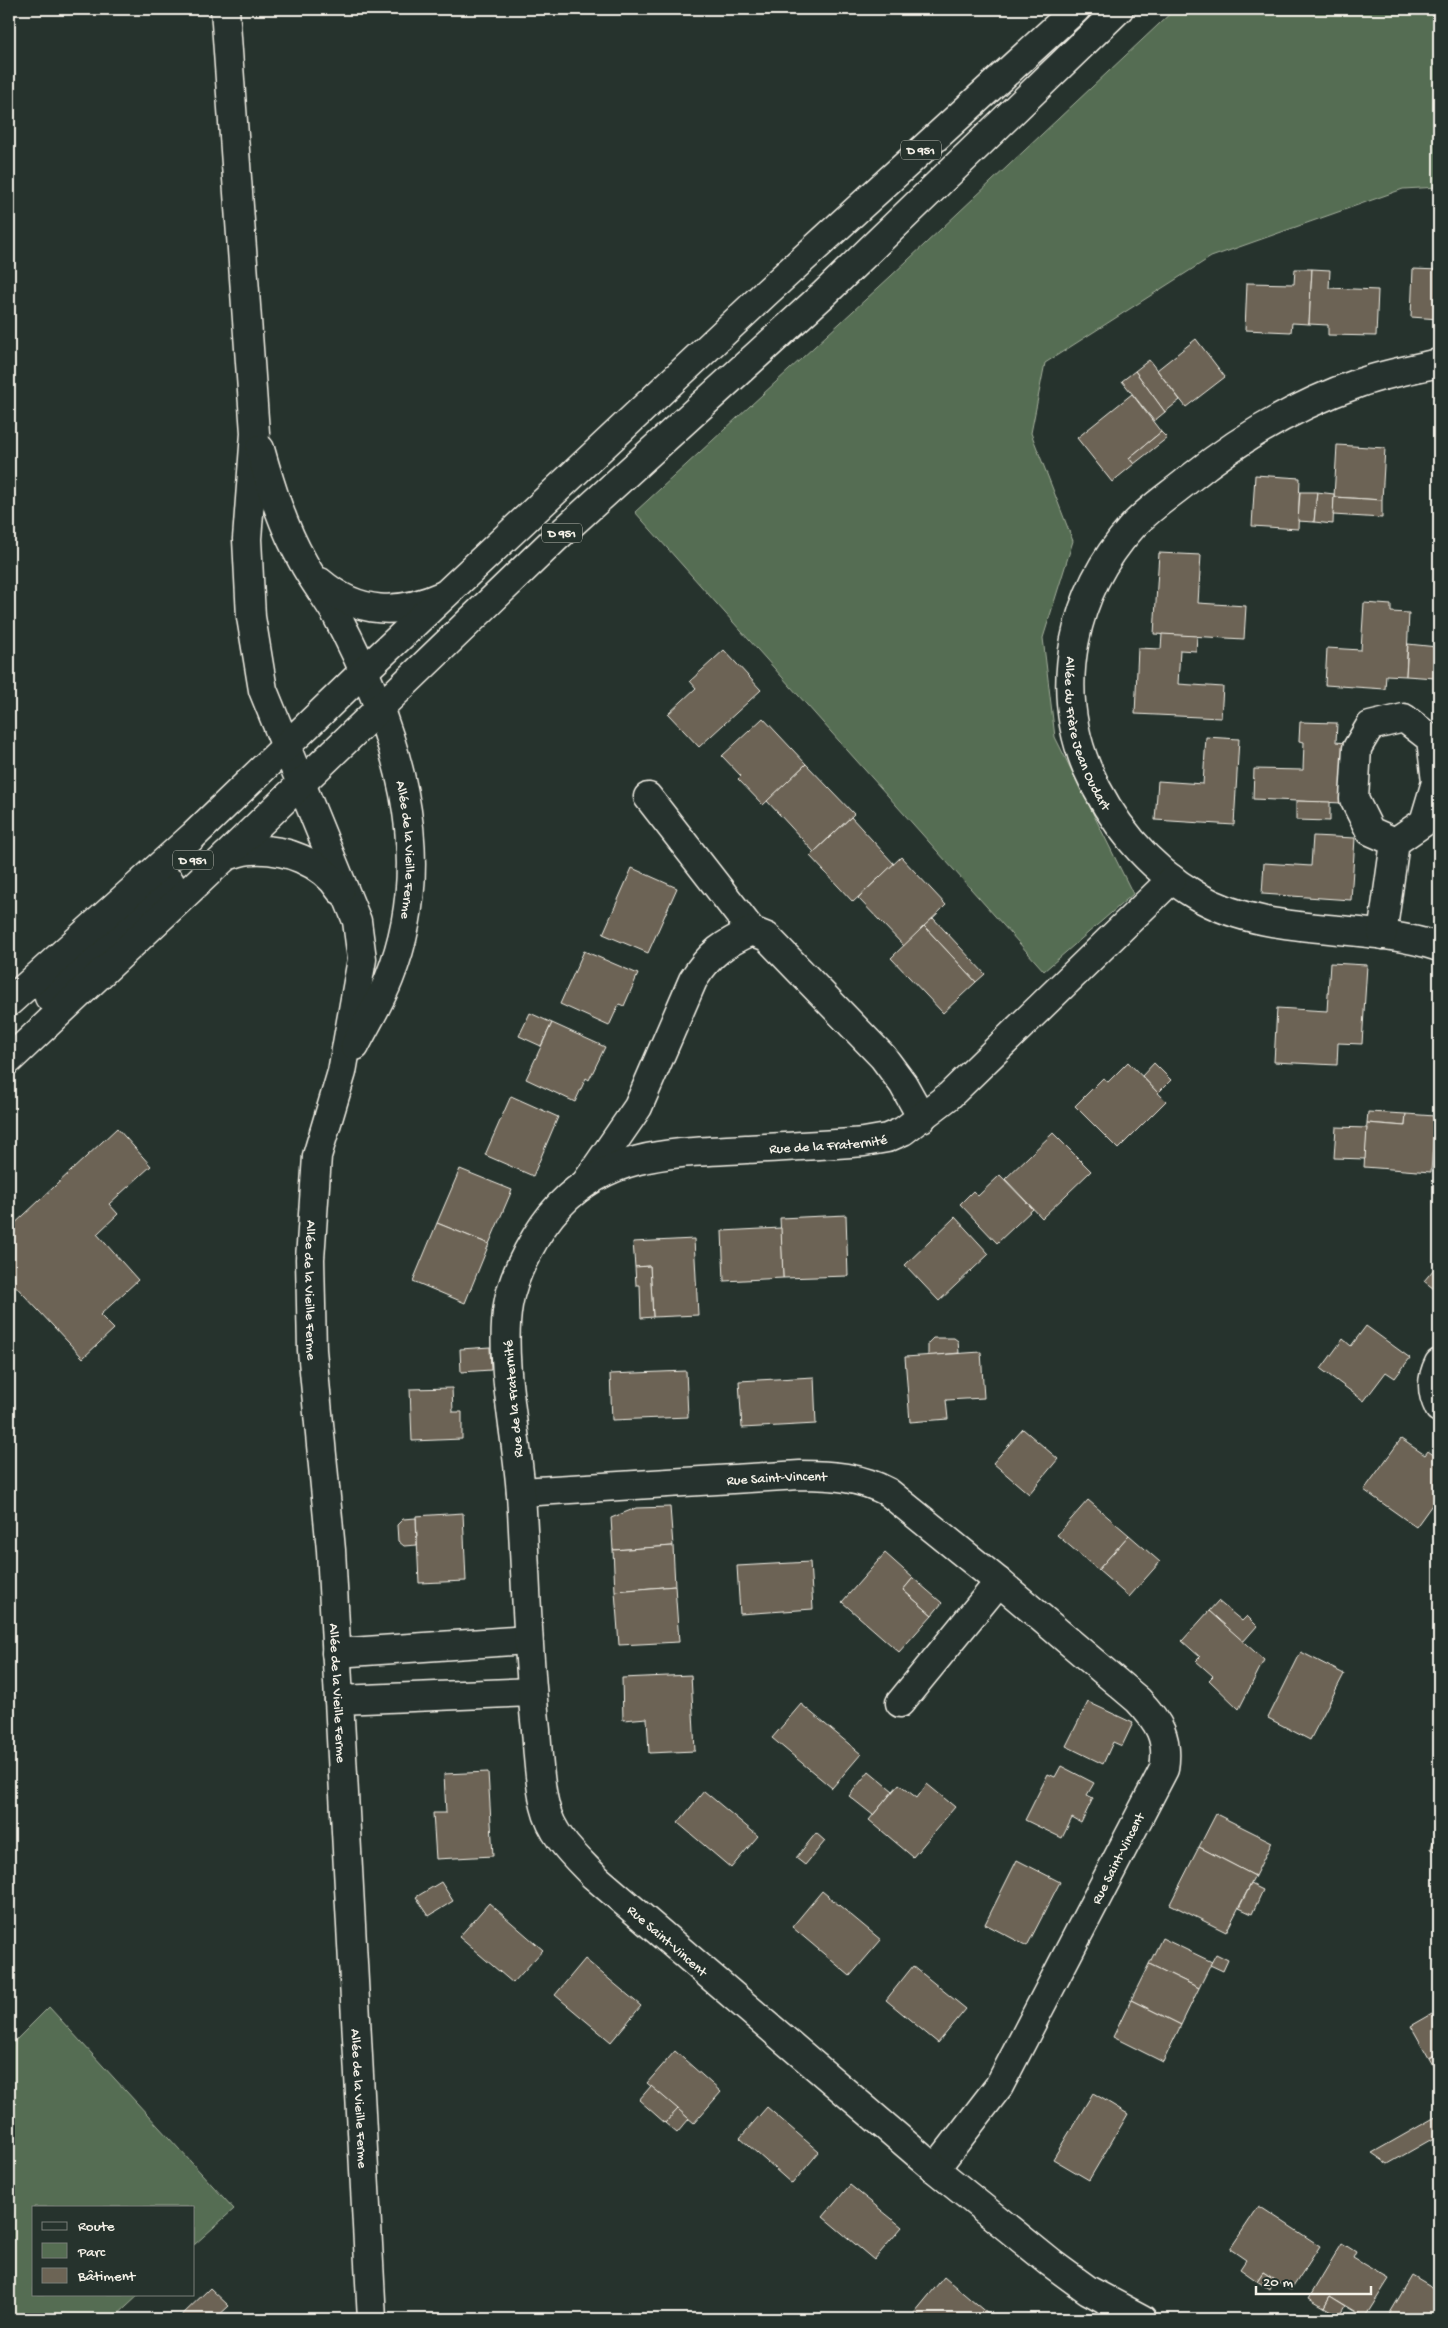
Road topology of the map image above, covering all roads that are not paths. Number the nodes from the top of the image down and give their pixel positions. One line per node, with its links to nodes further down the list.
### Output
1 (225, 9): 6 (street)
2 (1076, 9): 4 (street, D 951)
3 (1119, 9): 9 (street, D 951)
4 (767, 292): 8 (street, D 951); 9 (street, D 951)
5 (1439, 363): 14 (street, Allée du Frère Jean Oudart)
6 (255, 433): 7 (street); 10 (street, Allée de la Vieille Ferme)
7 (303, 562): 8 (street); 9 (street, Allée de la Vieille Ferme)
8 (444, 595): 9 (street, D 951)
9 (371, 689): 10 (street, D 951); 10 (street, D 951); 22 (street, Allée de la Vieille Ferme)
10 (293, 765): 13 (street, D 951); 15 (street, Allée de la Vieille Ferme); 19 (street, D 951); 20 (street, D 951)
11 (648, 797): 16 (street)
12 (1395, 842): 17 (street)
13 (226, 856): 15 (street, Allée de la Vieille Ferme); 21 (street, D 951)
14 (1172, 879): 17 (street, Allée du Frère Jean Oudart); 23 (street, Rue de la Fraternité)
15 (349, 903): 22 (street, Allée de la Vieille Ferme)
16 (752, 931): 23 (street); 24 (street, Rue de la Fraternité)
17 (1382, 936): 18 (street, Allée du Frère Jean Oudart)
18 (1439, 947)
19 (9, 1002)
20 (9, 1037)
21 (9, 1060)
22 (342, 1072): 30 (street, Allée de la Vieille Ferme)
23 (922, 1118): 24 (street, Rue de la Fraternité)
24 (585, 1184): 27 (street, Rue de la Fraternité)
25 (1439, 1363): 26 (street)
26 (1439, 1408)
27 (520, 1492): 28 (street, Rue Saint-Vincent); 29 (street, Rue de la Fraternité)
28 (999, 1582): 33 (street); 34 (street, Rue Saint-Vincent)
29 (528, 1640): 30 (street); 31 (street, Rue Saint-Vincent)
30 (336, 1653): 32 (street, Allée de la Vieille Ferme)
31 (532, 1692): 32 (street); 34 (street, Rue Saint-Vincent)
32 (339, 1700): 35 (street, Allée de la Vieille Ferme)
33 (900, 1703)
34 (936, 2169): 36 (street, Rue Saint-Vincent)
35 (372, 2319)
36 (1142, 2319)

